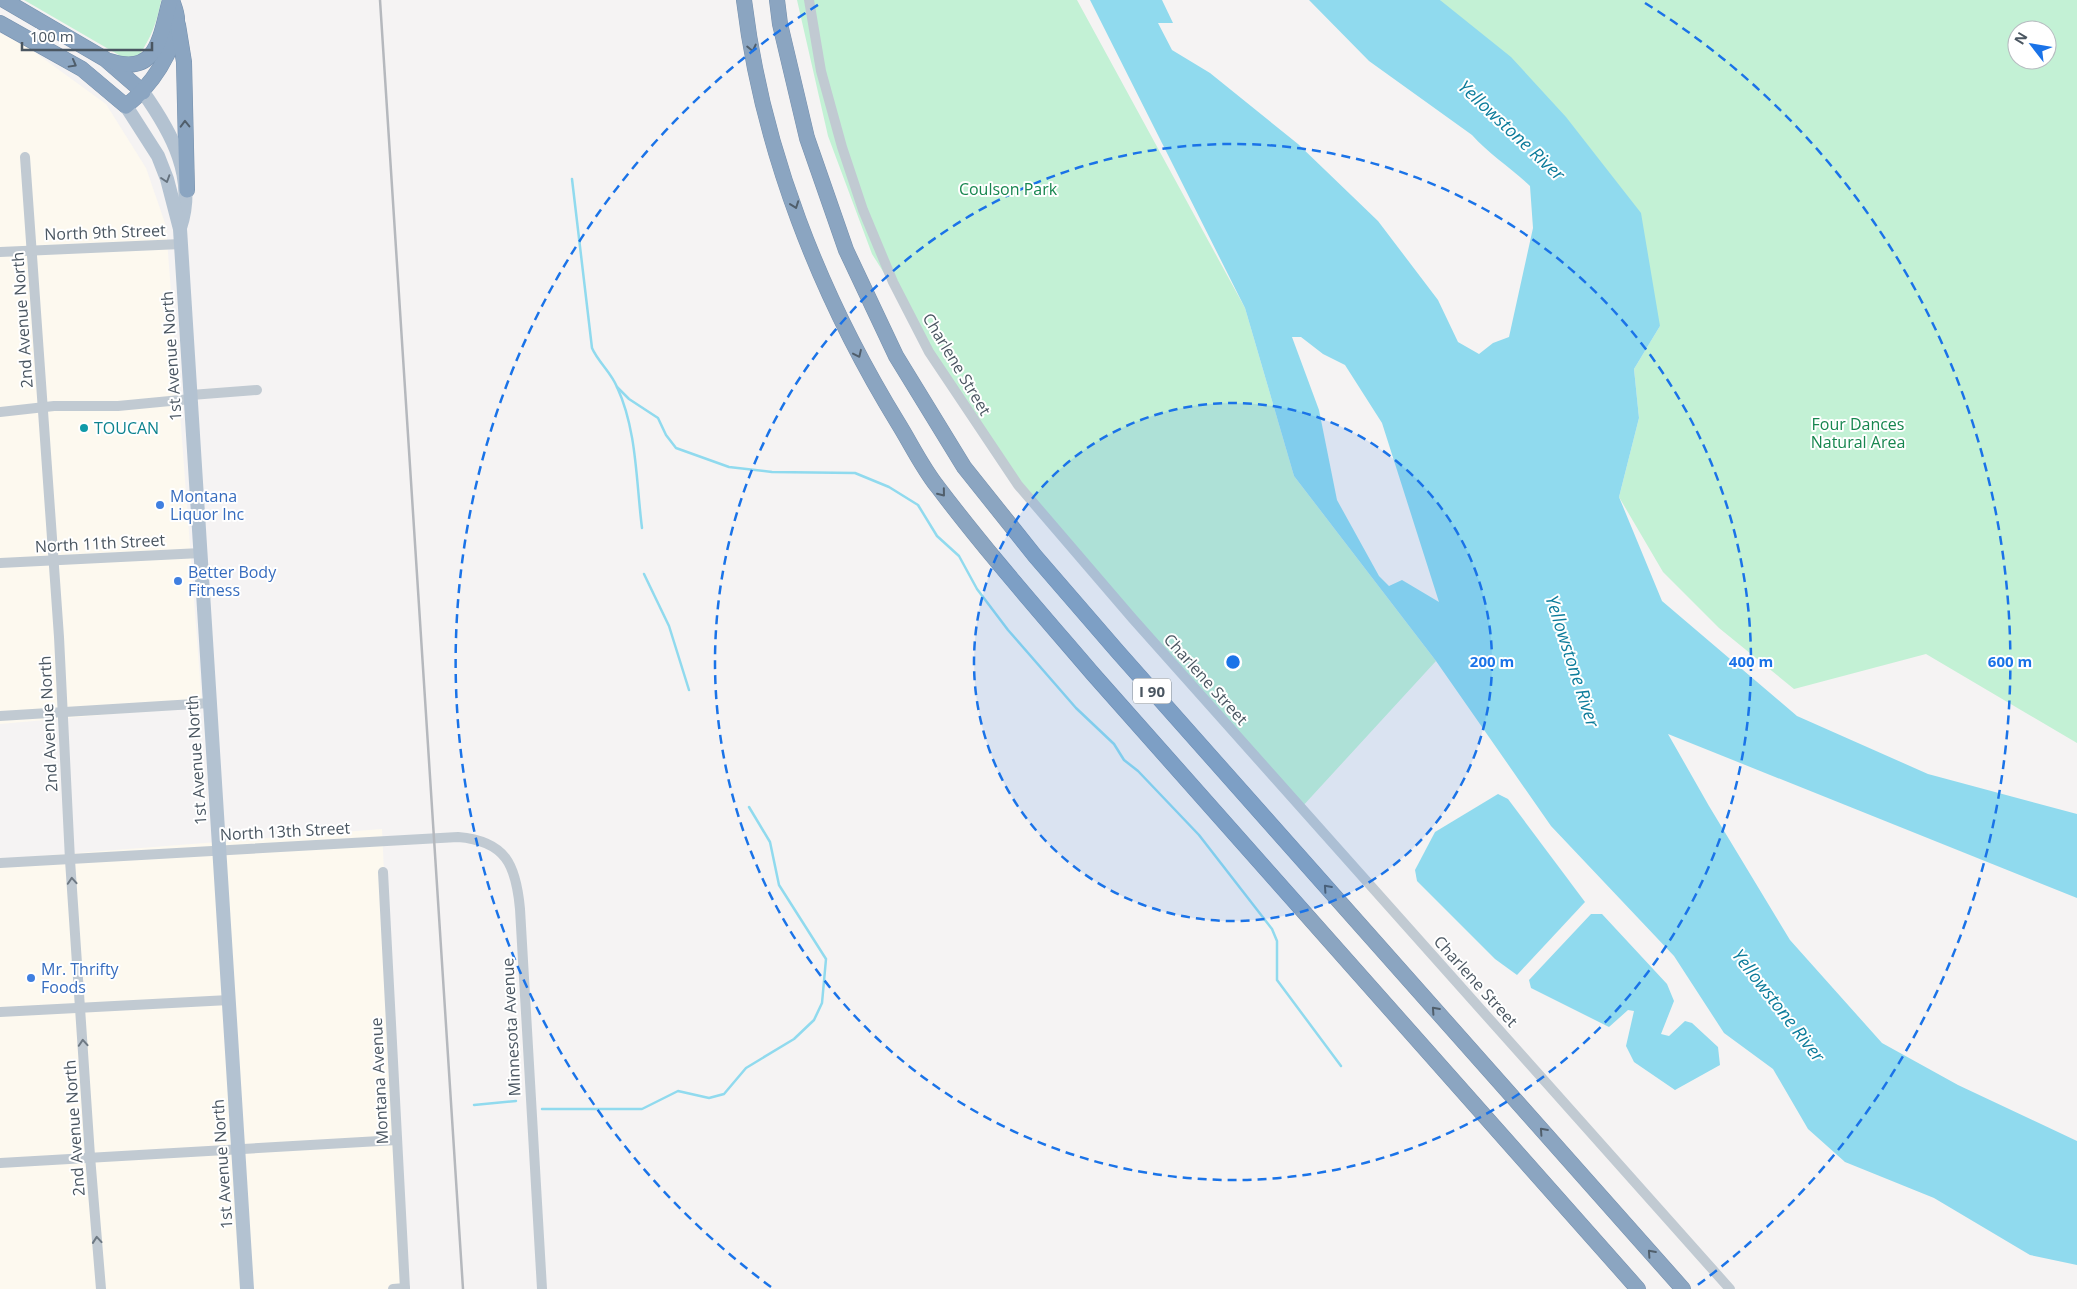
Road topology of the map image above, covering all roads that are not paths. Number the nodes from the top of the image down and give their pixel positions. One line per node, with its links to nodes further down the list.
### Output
1 (4, 0): 8 (highway)
2 (171, 0): 6 (highway); 8 (highway)
3 (744, 0): 44 (highway, I 90, one-way to 44)
4 (778, 0): 45 (highway, I 90, one-way to 4)
5 (808, 0): 46 (street, Charlene Street)
6 (177, 18): 9 (highway); 12 (highway, one-way to 6)
7 (0, 23): 10 (highway, one-way to 10)
8 (105, 59): 9 (highway, 1st Avenue North)
9 (143, 92): 10 (highway); 12 (main road, 1st Avenue North)
10 (126, 106): 13 (main road, 1st Avenue North, one-way to 13)
11 (25, 157): 15 (street, 2nd Avenue North)
12 (187, 190): 13 (main road, 1st Avenue North)
13 (180, 229): 14 (main road, 1st Avenue North)
14 (181, 244): 15 (street, North 9th Street); 18 (main road, 1st Avenue North)
15 (32, 250): 16 (street, North 9th Street); 19 (street, 2nd Avenue North)
16 (0, 252)
17 (257, 390): 18 (street)
18 (191, 397): 19 (street); 21 (main road, 1st Avenue North)
19 (43, 408): 20 (street); 22 (street, 2nd Avenue North)
20 (0, 412)
21 (201, 554): 22 (street, North 11th Street); 24 (main road, 1st Avenue North)
22 (53, 561): 23 (street, North 11th Street); 25 (street, 2nd Avenue North)
23 (0, 563)
24 (210, 703): 25 (street); 28 (main road, 1st Avenue North)
25 (62, 714): 26 (street); 29 (street, 2nd Avenue North)
26 (0, 716)
27 (421, 838): 28 (street, North 13th Street); 43 (street, Minnesota Avenue)
28 (220, 850): 29 (street, North 13th Street); 32 (main road, 1st Avenue North)
29 (70, 860): 30 (street, North 13th Street); 33 (street, 2nd Avenue North, one-way to 29)
30 (0, 863)
31 (383, 872): 35 (street, Montana Avenue)
32 (229, 1000): 33 (street); 36 (main road, 1st Avenue North)
33 (80, 1007): 34 (street); 37 (street, 2nd Avenue North, one-way to 33)
34 (0, 1012)
35 (397, 1140): 36 (street); 42 (street, Montana Avenue)
36 (238, 1149): 37 (street); 40 (main road, 1st Avenue North)
37 (90, 1156): 38 (street); 39 (street, 2nd Avenue North, one-way to 37)
38 (0, 1163)
39 (101, 1289)
40 (247, 1289)
41 (393, 1289): 42 (street)
42 (405, 1289)
43 (542, 1289)
44 (1638, 1289)
45 (1683, 1289)
46 (1730, 1289)

